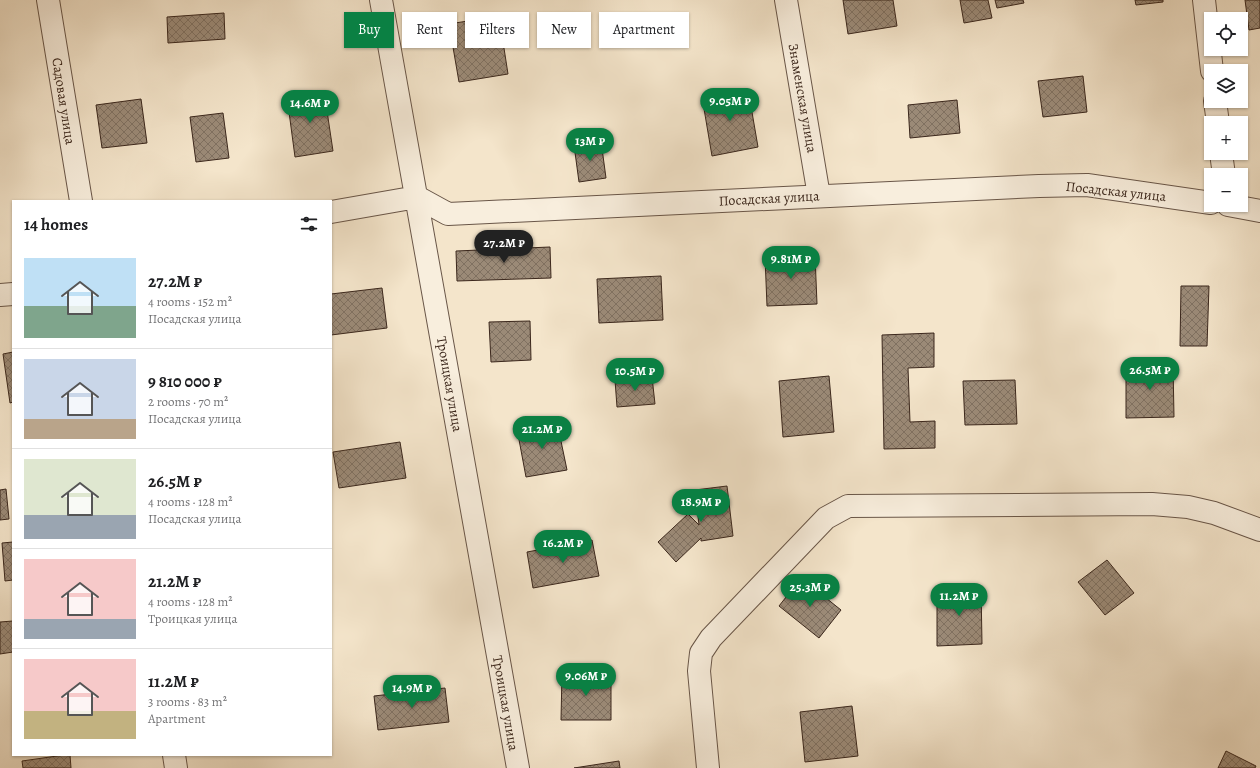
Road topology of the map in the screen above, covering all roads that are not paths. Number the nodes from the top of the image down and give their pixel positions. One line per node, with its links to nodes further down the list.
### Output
1 (48, 0): 8 (street, Садовая улица)
2 (381, 0): 7 (street, Троицкая улица)
3 (786, 0): 6 (street, Знаменская улица)
4 (1204, 0): 5 (street)
5 (1211, 64)
6 (819, 196): 7 (street, Посадская улица); 9 (street, Посадская улица)
7 (417, 197): 12 (street); 18 (street, Троицкая улица)
8 (81, 200)
9 (1204, 202)
10 (1248, 209): 11 (street)
11 (1260, 211)
12 (332, 212)
13 (12, 294): 14 (street)
14 (0, 295)
15 (1260, 530): 19 (street)
16 (174, 756): 17 (street)
17 (176, 768)
18 (518, 768)
19 (708, 768)

